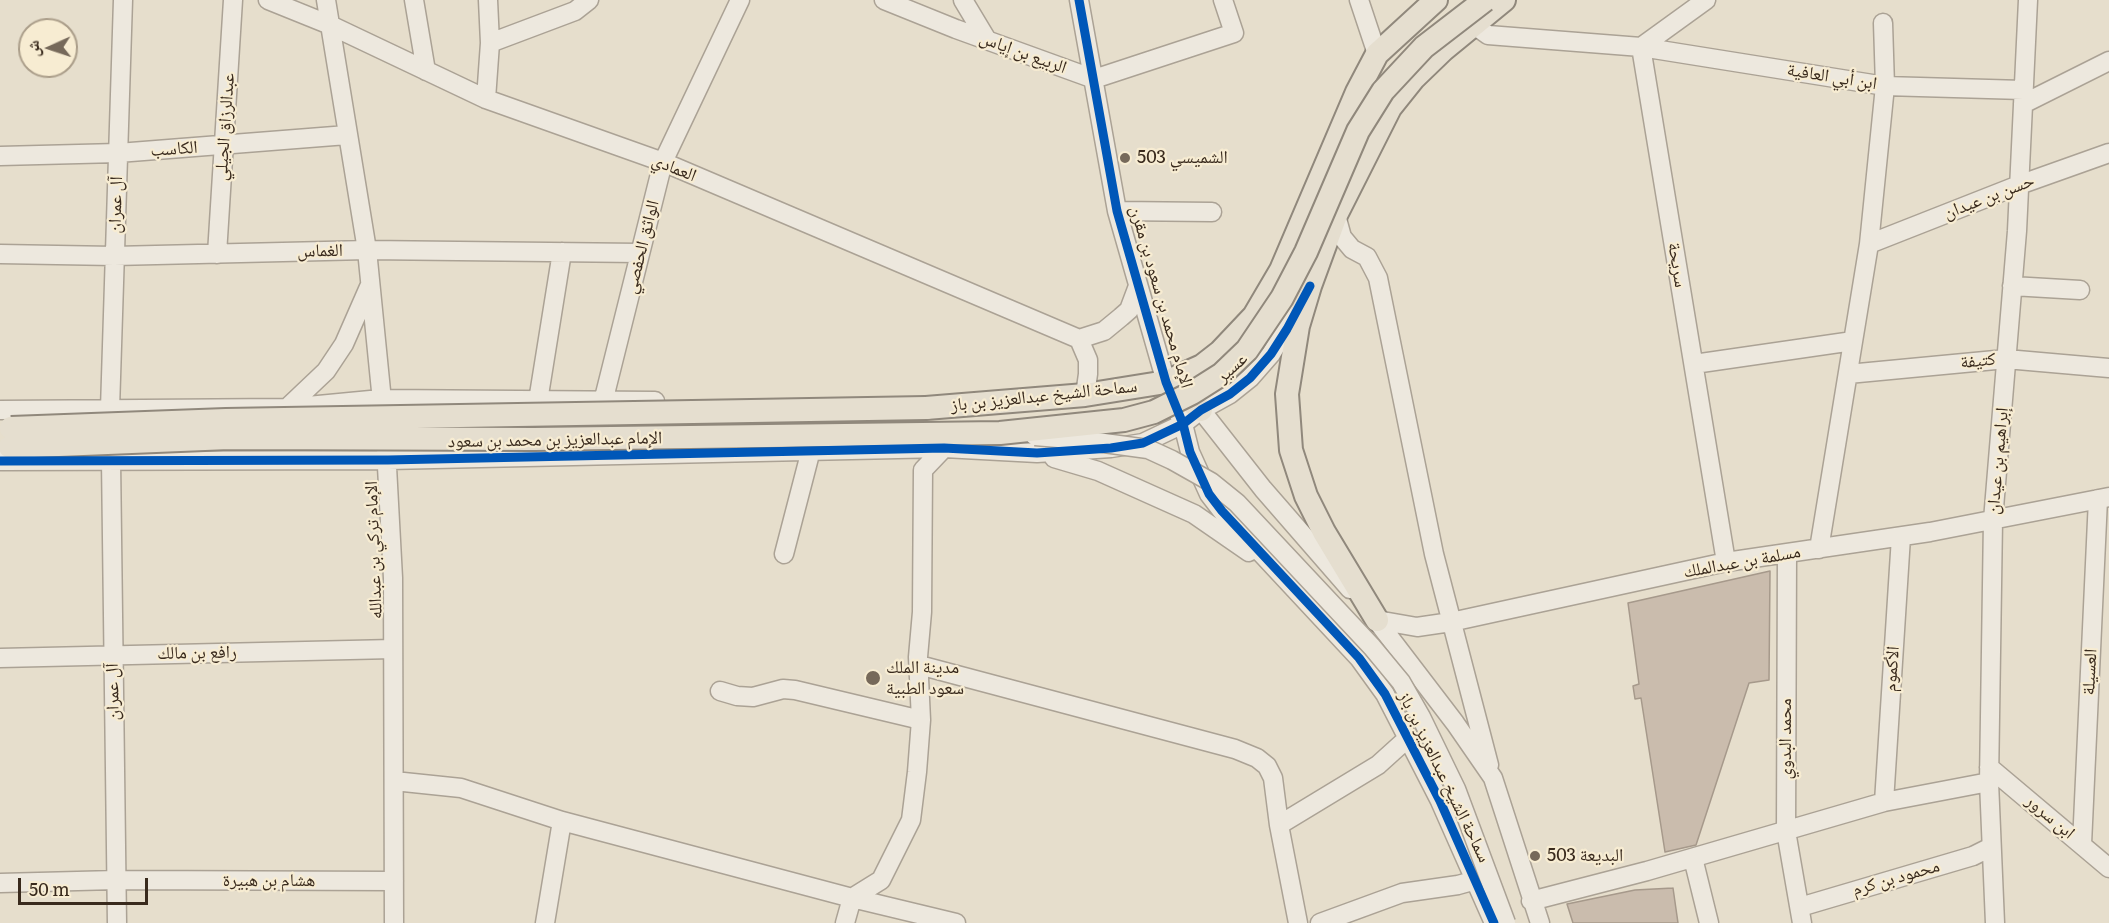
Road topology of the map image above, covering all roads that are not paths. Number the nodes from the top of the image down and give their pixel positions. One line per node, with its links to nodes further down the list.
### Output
1 (123, 0): 34 (street, آل عمران)
2 (233, 0): 33 (street, عبدالرزاق الجيلي)
3 (268, 0): 20 (street, العمادي)
4 (326, 0): 20 (street, الإمام تركي بن عبدالله)
5 (414, 0): 27 (street)
6 (488, 0): 23 (street)
7 (589, 0): 23 (street)
8 (741, 0): 37 (street, الواثق الحفصي)
9 (884, 0): 22 (street, الربيع بن إياس)
10 (963, 0): 22 (street)
11 (1079, 0): 28 (street, الإمام محمد بن سعود بن مقرن)
12 (1223, 0): 28 (street)
13 (1359, 0): 25 (street)
14 (1436, 0): 25 (main road)
15 (1485, 0): 70 (main road, عسير, bridge)
16 (1504, 0): 21 (main road, سماحة الشيخ عبدالعزيز بن باز)
17 (1706, 0): 24 (street)
18 (2031, 2): 30 (street, إبراهيم بن عيدان)
19 (1883, 23): 29 (street)
20 (330, 25): 27 (street, العمادي); 32 (street, الإمام تركي بن عبدالله)
21 (1474, 25): 24 (street, ابن أبي العافية); 41 (main road, سماحة الشيخ عبدالعزيز بن باز)
22 (987, 40): 28 (street, الربيع بن إياس)
23 (490, 43): 31 (street)
24 (1641, 47): 29 (street, ابن أبي العافية); 57 (street, سريحة)
25 (1377, 54): 60 (main road)
26 (2109, 61): 30 (street, ابن أبي العافية)
27 (426, 71): 31 (street, العمادي)
28 (1094, 78): 39 (street, الإمام محمد بن سعود بن مقرن)
29 (1885, 86): 30 (street, ابن أبي العافية); 42 (street)
30 (2023, 97): 38 (street, إبراهيم بن عيدان)
31 (486, 99): 37 (street, العمادي)
32 (347, 135): 33 (street, الكاسب); 43 (street, الإمام تركي بن عبدالله)
33 (224, 146): 34 (street, الكاسب); 47 (street, عبدالرزاق الجيلي)
34 (118, 153): 36 (street, الكاسب); 48 (street, آل عمران)
35 (2109, 153): 38 (street, حسن بن عيدان)
36 (0, 156)
37 (663, 162): 45 (street, الواثق الحفصي); 54 (street, العمادي)
38 (2019, 185): 42 (street, حسن بن عيدان); 52 (street, إبراهيم بن عيدان)
39 (1117, 211): 40 (street); 50 (street, الإمام محمد بن سعود بن مقرن)
40 (1212, 212)
41 (1336, 215): 51 (main road, سماحة الشيخ عبدالعزيز بن باز); 87 (street, سماحة الشيخ عبدالعزيز بن باز)
42 (1869, 244): 55 (street)
43 (366, 250): 44 (street, الغماس); 47 (street, الغماس); 49 (street, الإمام تركي بن عبدالله)
44 (562, 252): 45 (street, الغماس); 63 (street)
45 (640, 253): 64 (street, الواثق الحفصي)
46 (0, 254): 48 (street, الغماس)
47 (217, 254): 48 (street, الغماس)
48 (114, 256): 67 (street, آل عمران)
49 (369, 285): 62 (street, الإمام تركي بن عبدالله); 65 (street)
50 (1138, 286): 54 (street); 60 (street, الإمام محمد بن سعود بن مقرن)
51 (1310, 286): 68 (street, عسير); 86 (main road, سماحة الشيخ عبدالعزيز بن باز)
52 (2012, 286): 53 (street); 56 (street, إبراهيم بن عيدان)
53 (2080, 290)
54 (1079, 339): 61 (street)
55 (1853, 341): 57 (street); 59 (street)
56 (2006, 358): 58 (street, كتيفة); 59 (street, كتيفة); 79 (street, إبراهيم بن عيدان)
57 (1694, 364): 84 (street, سريحة)
58 (2109, 368)
59 (1848, 374): 81 (street)
60 (1166, 382): 61 (main road, سماحة الشيخ عبدالعزيز بن باز); 68 (main road, سماحة الشيخ عبدالعزيز بن باز); 69 (street, الإمام محمد بن سعود بن مقرن)
61 (1085, 395): 64 (street, الإمام عبدالعزيز بن محمد بن سعود); 66 (main road, سماحة الشيخ عبدالعزيز بن باز)
62 (381, 399): 63 (street); 65 (street); 77 (street, الإمام تركي بن عبدالله)
63 (530, 401): 64 (street, الإمام عبدالعزيز بن محمد بن سعود)
64 (603, 402)
65 (287, 408): 67 (street)
66 (926, 408): 71 (main road, الإمام عبدالعزيز بن محمد بن سعود, bridge)
67 (110, 409): 71 (street)
68 (1201, 410): 69 (street, عسير); 86 (street, سماحة الشيخ عبدالعزيز بن باز)
69 (1183, 424): 73 (street, عسير); 85 (street, الإمام محمد بن سعود بن مقرن)
70 (1000, 433): 71 (main road, الإمام عبدالعزيز بن محمد بن سعود, bridge); 121 (street, bridge)
71 (3, 437): 76 (street, الإمام عبدالعزيز بن محمد بن سعود)
72 (944, 448): 74 (street, الإمام عبدالعزيز بن محمد بن سعود); 75 (street, الإمام عبدالعزيز بن محمد بن سعود); 91 (street)
73 (1111, 448): 75 (street, الإمام عبدالعزيز بن محمد بن سعود)
74 (811, 450): 77 (street, الإمام عبدالعزيز بن محمد بن سعود); 82 (street)
75 (1037, 453): 85 (street)
76 (111, 460): 77 (street, الإمام عبدالعزيز بن محمد بن سعود); 89 (street, آل عمران)
77 (388, 460): 88 (street, الإمام تركي بن عبدالله)
78 (2104, 498): 79 (street, مسلمة بن عبدالملك); 102 (street, العسيلة)
79 (1993, 520): 80 (street, مسلمة بن عبدالملك); 95 (street, إبراهيم بن عيدان)
80 (1901, 537): 81 (street, مسلمة بن عبدالملك); 98 (street, الأكموم)
81 (1819, 549): 83 (street, مسلمة بن عبدالملك)
82 (784, 554)
83 (1786, 554): 84 (street, مسلمة بن عبدالملك); 101 (street, محمد البدوي)
84 (1726, 562): 87 (street, مسلمة بن عبدالملك)
85 (1279, 574): 94 (street, سماحة الشيخ عبدالعزيز بن باز)
86 (1377, 620): 87 (street, مسلمة بن عبدالملك); 96 (street, سماحة الشيخ عبدالعزيز بن باز)
87 (1451, 622): 96 (street, سماحة الشيخ عبدالعزيز بن باز)
88 (393, 649): 89 (street, رافع بن مالك); 97 (street, الإمام تركي بن عبدالله)
89 (113, 655): 90 (street, رافع بن مالك); 106 (street, آل عمران)
90 (0, 658)
91 (919, 664): 93 (street); 100 (street)
92 (720, 691): 93 (street)
93 (921, 720): 110 (street)
94 (1409, 737): 100 (street); 107 (street, سماحة الشيخ عبدالعزيز بن باز)
95 (1989, 775): 98 (street); 102 (street, ابن سرور); 103 (street, إبراهيم بن عيدان)
96 (1492, 778): 111 (street, سماحة الشيخ عبدالعزيز بن باز)
97 (394, 781): 99 (street); 108 (street, الإمام تركي بن عبدالله)
98 (1884, 802): 101 (street)
99 (562, 821): 110 (street); 115 (street)
100 (1279, 825): 118 (street)
101 (1786, 831): 104 (street); 112 (street, محمد البدوي)
102 (2082, 844): 105 (street, ابن سرور)
103 (1992, 847): 112 (street, محمود بن كرم); 124 (street, إبراهيم بن عيدان)
104 (1693, 858): 111 (street); 123 (street)
105 (2109, 868)
106 (116, 880): 108 (street, هشام بن هبيرة); 109 (street, هشام بن هبيرة); 113 (street, آل عمران)
107 (1476, 880): 119 (street); 120 (street, سماحة الشيخ عبدالعزيز بن باز)
108 (394, 881): 114 (street, الإمام تركي بن عبدالله)
109 (0, 883)
110 (852, 898): 116 (street); 117 (street)
111 (1531, 901): 122 (street, سماحة الشيخ عبدالعزيز بن باز)
112 (1801, 915)
113 (117, 923)
114 (393, 923)
115 (545, 923)
116 (845, 923)
117 (956, 923)
118 (1298, 923)
119 (1320, 923)
120 (1494, 923)
121 (1506, 923)
122 (1540, 923)
123 (1709, 923)
124 (1995, 923)

